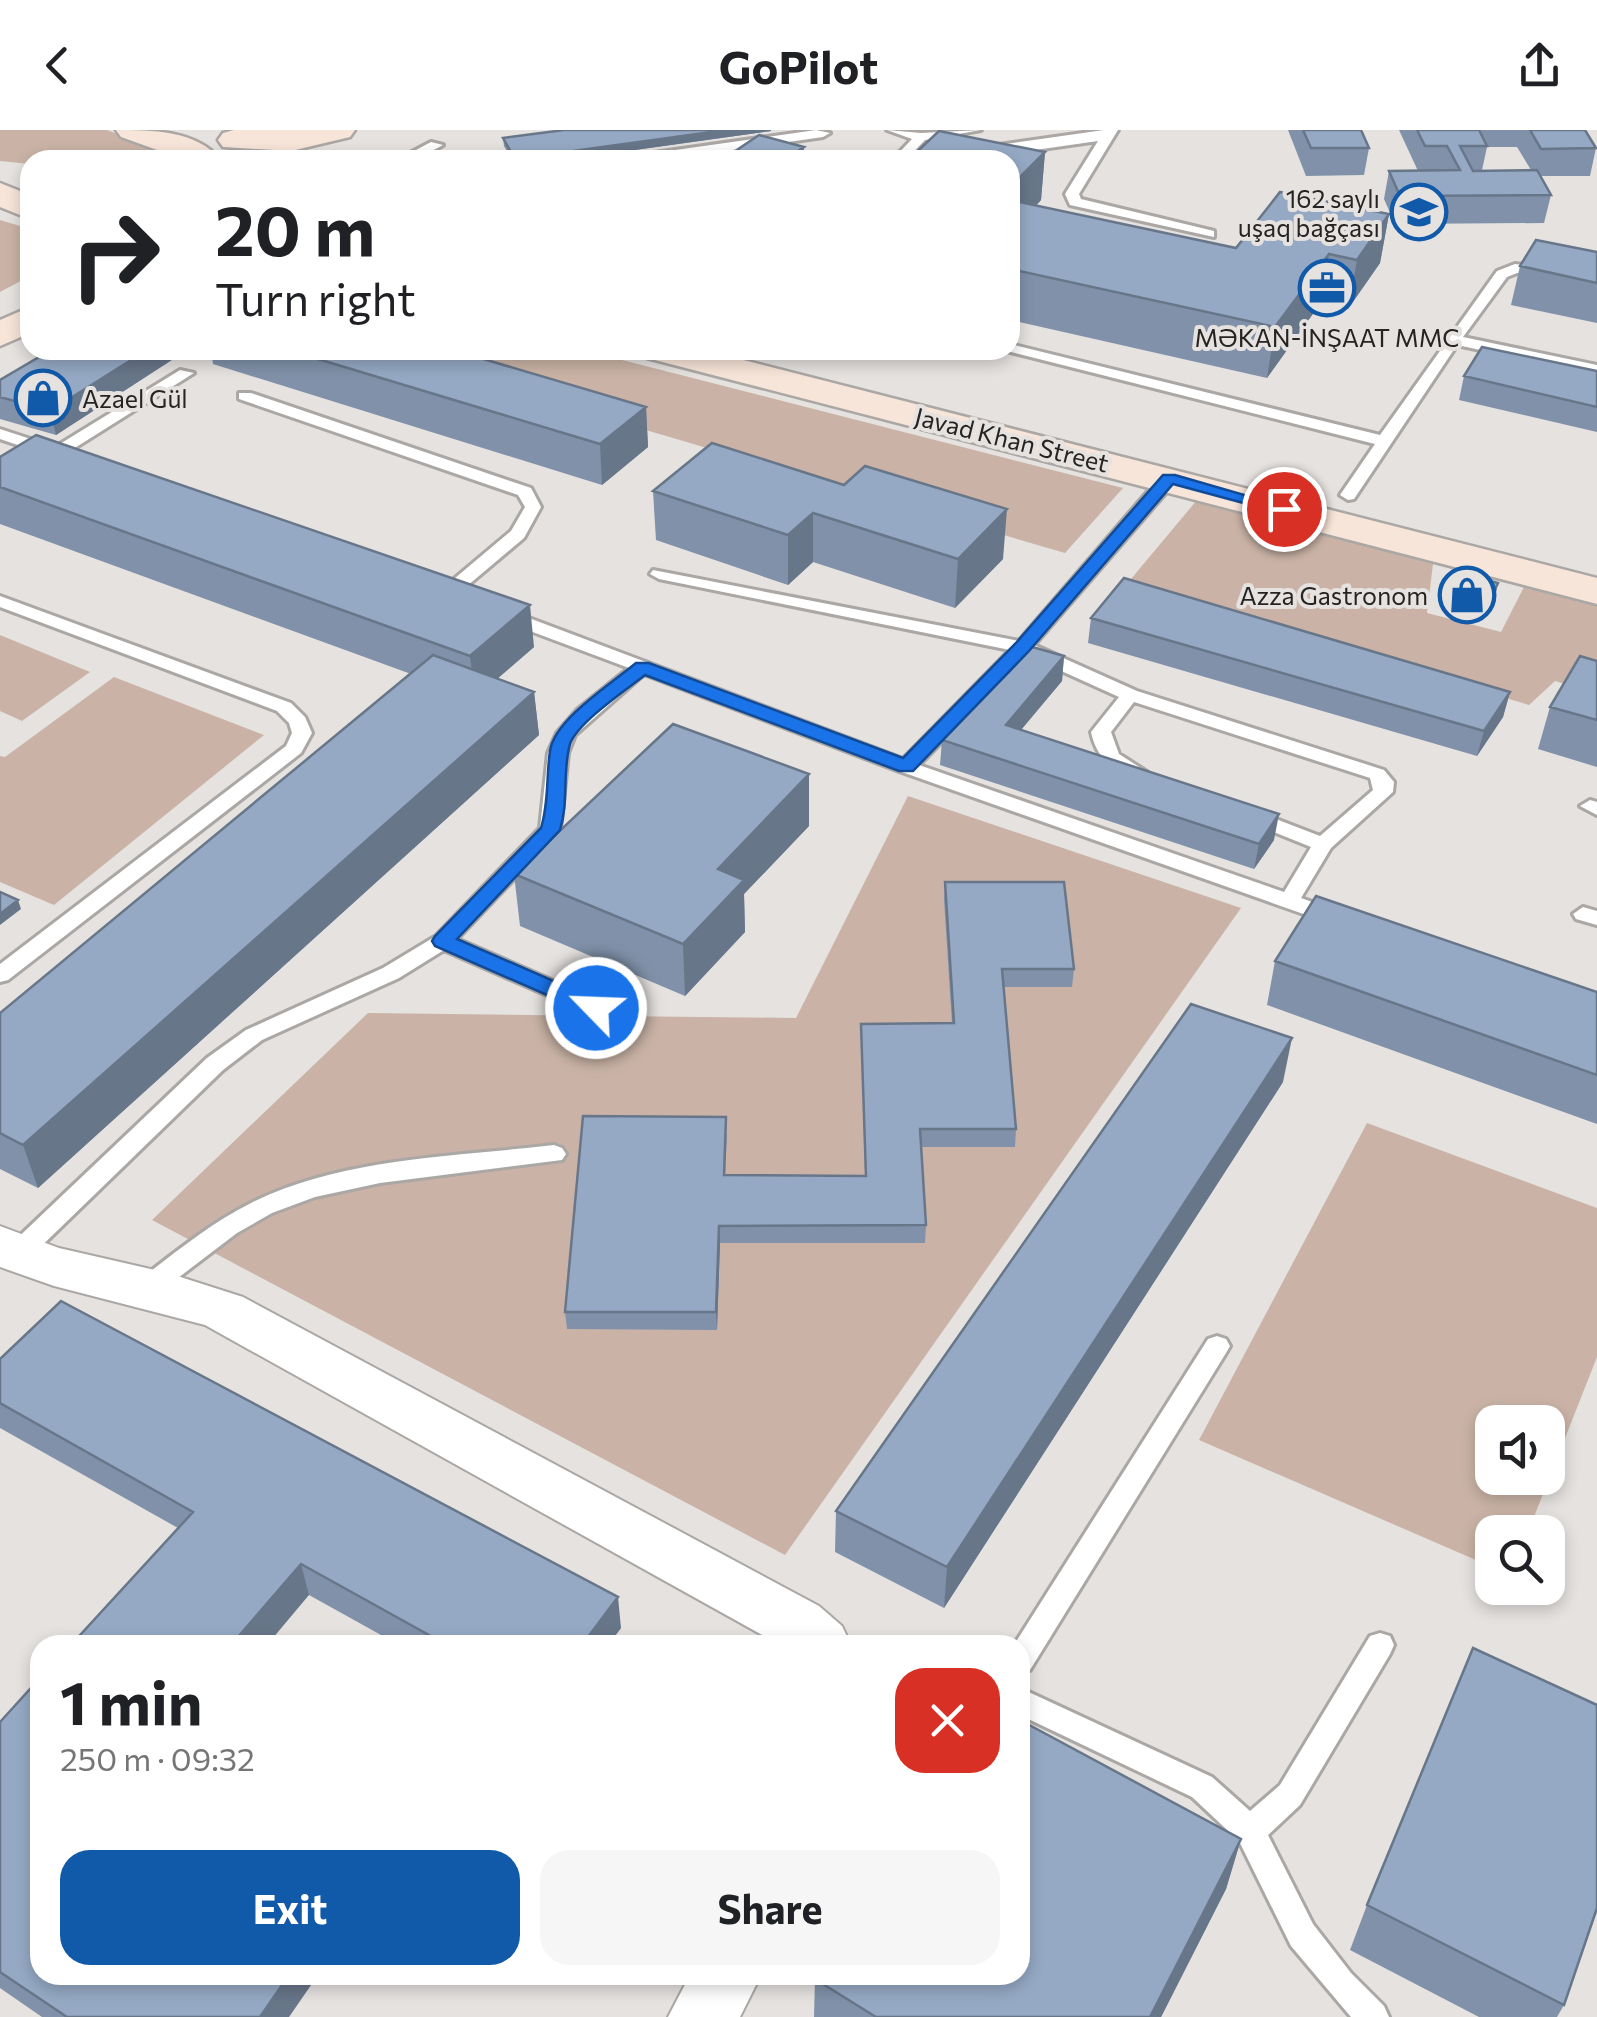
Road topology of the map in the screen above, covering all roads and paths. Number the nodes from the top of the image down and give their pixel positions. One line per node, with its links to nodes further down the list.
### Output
1 (132, 130): 11 (street)
2 (198, 130): 12 (street)
3 (339, 130): 13 (street)
4 (353, 130): 14 (street)
5 (894, 130): 9 (lane)
6 (974, 130): 9 (lane)
7 (823, 132): 16 (lane)
8 (1109, 133): 18 (lane); 19 (lane)
9 (921, 137): 17 (lane)
10 (436, 145): 15 (lane)
11 (189, 150)
12 (246, 150)
13 (266, 150)
14 (317, 150)
15 (425, 150)
16 (701, 150)
17 (909, 150)
18 (992, 150)
19 (1209, 234)
20 (1597, 277): 21 (lane)
21 (1454, 340): 25 (lane); 29 (lane)
22 (1020, 351): 29 (lane)
23 (700, 360): 30 (street, Javad Khan Street)
24 (823, 360): 31 (street, Javad Khan Street)
25 (1597, 370)
26 (186, 373): 28 (lane)
27 (246, 396): 37 (lane)
28 (0, 434)
29 (1384, 441): 31 (lane)
30 (1169, 478): 34 (street, Javad Khan Street); 36 (lane)
31 (1348, 495): 32 (street, Javad Khan Street)
32 (1597, 560)
33 (659, 574): 36 (lane)
34 (1597, 590)
35 (0, 601): 46 (lane)
36 (1023, 647): 38 (lane); 39 (lane)
37 (642, 667): 39 (lane); 45 (lane)
38 (1130, 696): 40 (lane); 42 (lane)
39 (906, 766): 43 (lane)
40 (1156, 779)
41 (1230, 808): 42 (lane)
42 (1323, 844): 43 (lane)
43 (1290, 901): 44 (lane)
44 (1362, 928)
45 (443, 941): 47 (lane); 49 (lane)
46 (0, 975)
47 (596, 1008)
48 (554, 1154): 50 (lane)
49 (9, 1249): 50 (street)
50 (148, 1287): 52 (street)
51 (1217, 1346): 54 (lane)
52 (811, 1635)
53 (1380, 1645): 56 (lane)
54 (1030, 1646)
55 (1030, 1706): 56 (lane)
56 (1250, 1831): 59 (lane)
57 (722, 1985): 58 (street)
58 (702, 2017)
59 (1374, 2017)

